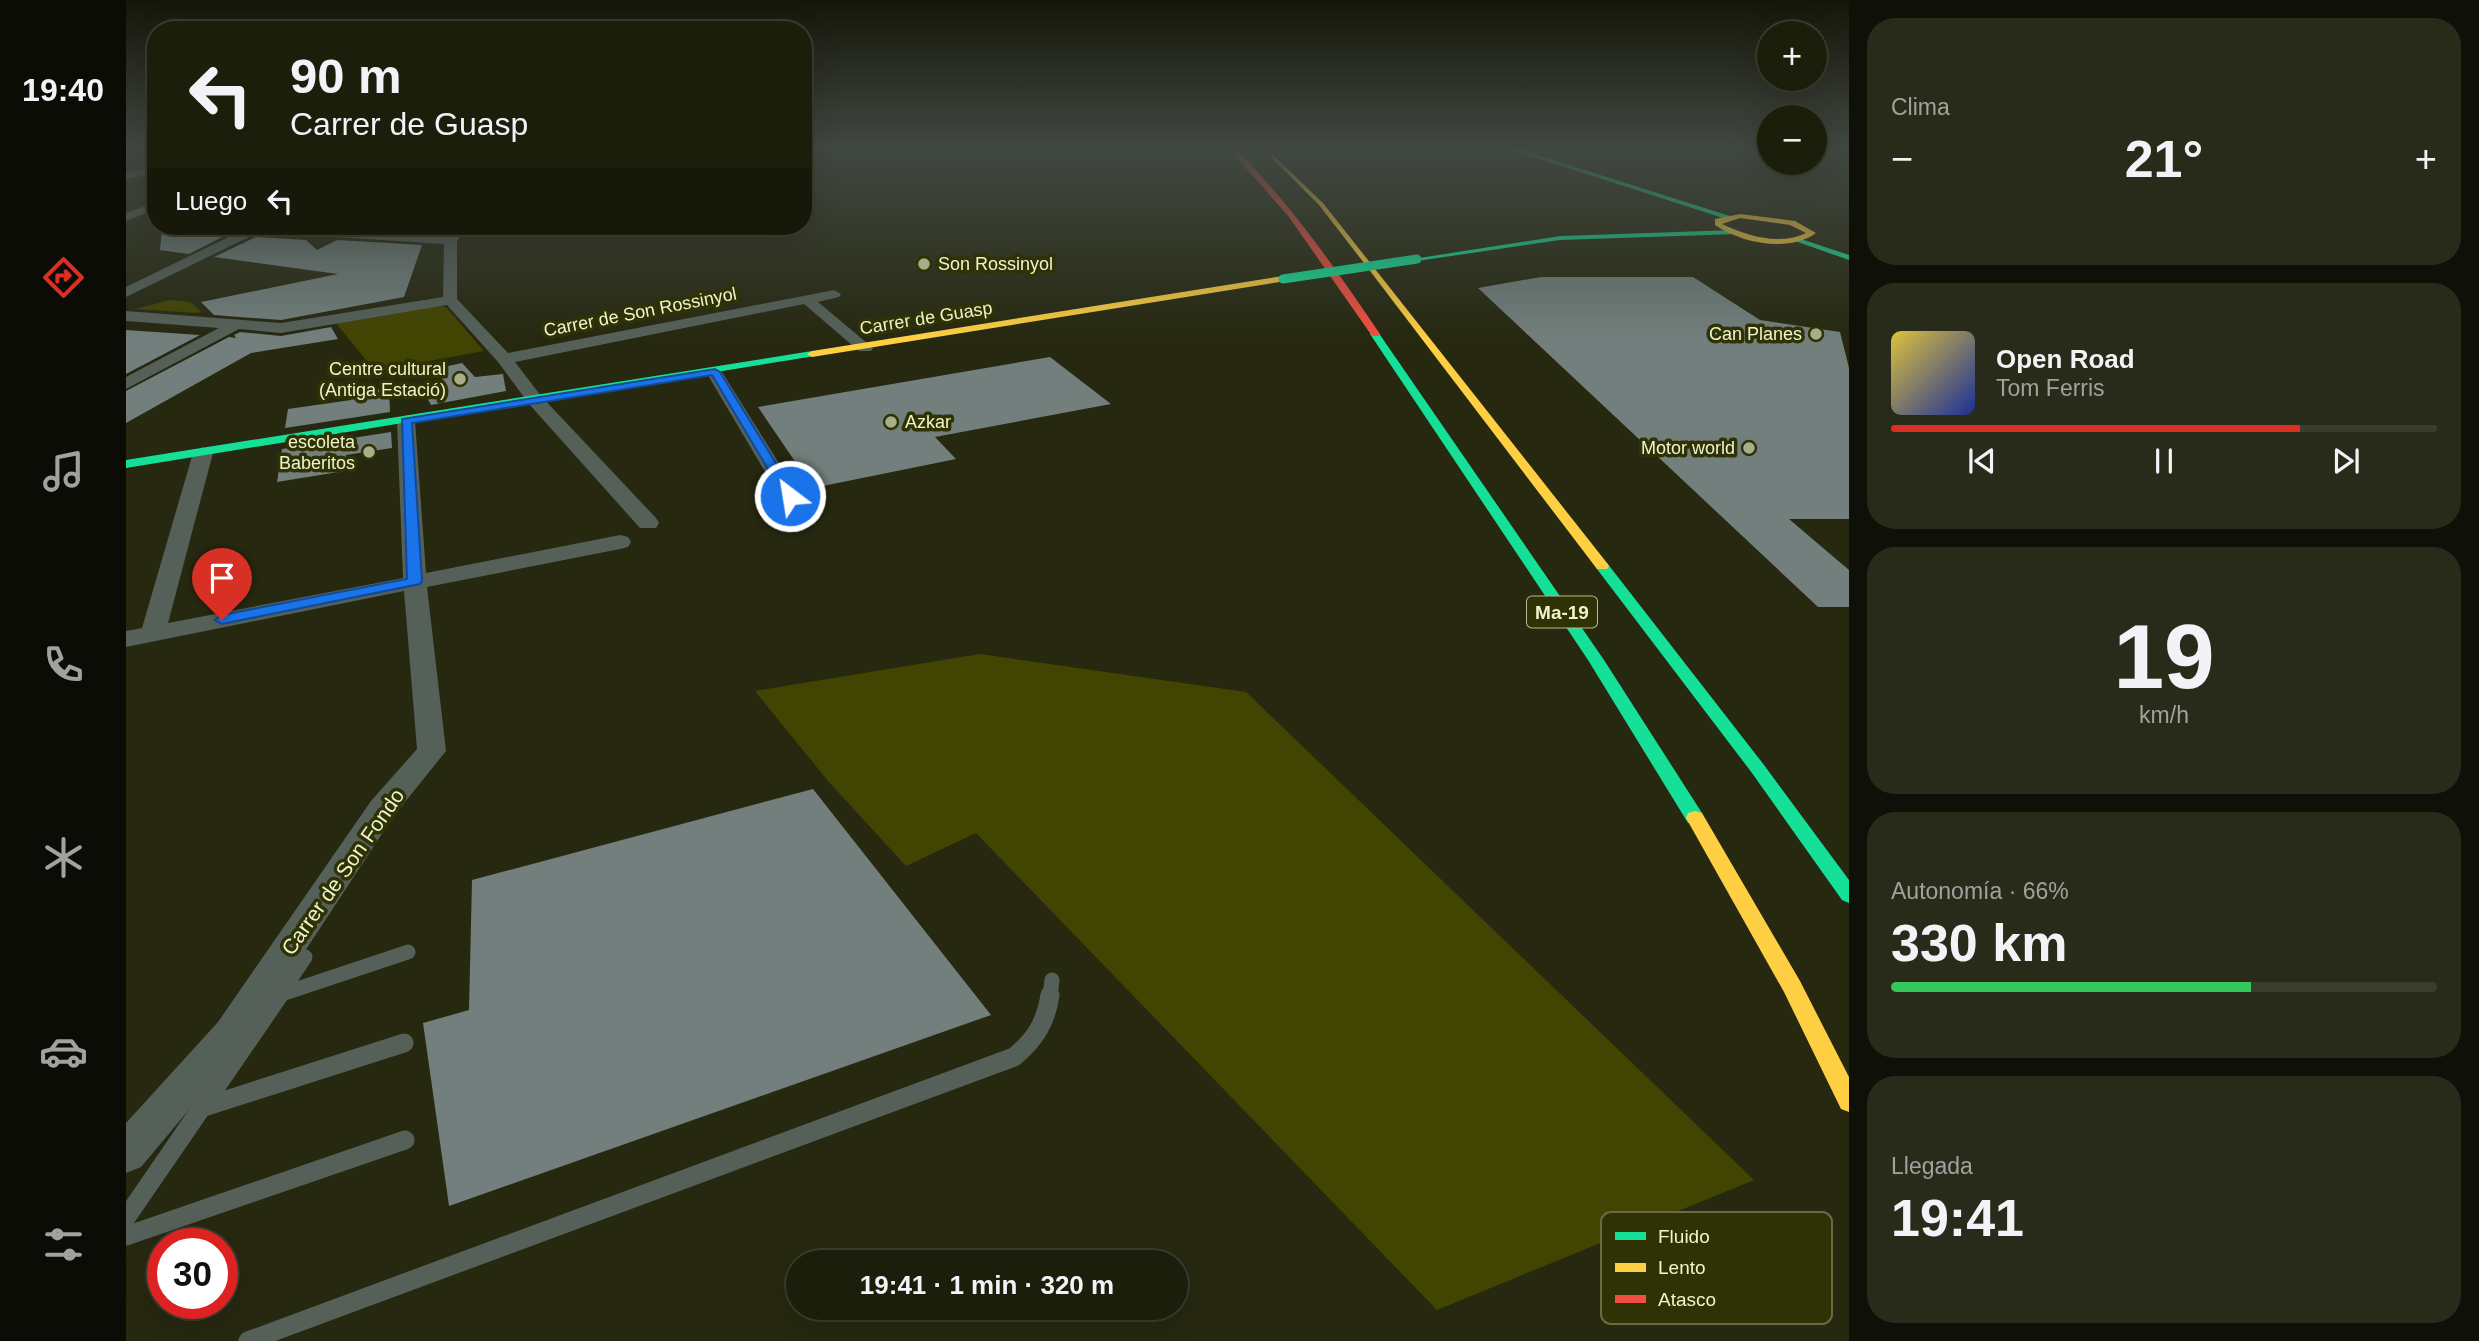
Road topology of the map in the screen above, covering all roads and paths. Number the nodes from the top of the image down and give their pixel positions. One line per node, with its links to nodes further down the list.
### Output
1 (1290, 213): 38 (main road, Ma-19)
2 (1327, 213): 32 (main road, Ma-19)
3 (1698, 213): 6 (main road)
4 (126, 218): 5 (street)
5 (147, 221)
6 (1731, 224): 11 (main road); 18 (main road, Carrer de Guasp, bridge)
7 (244, 235): 12 (street)
8 (362, 235): 10 (street)
9 (454, 235): 10 (street)
10 (451, 242): 15 (street)
11 (1849, 258)
12 (126, 293)
13 (834, 294): 14 (street, Carrer de Son Rossinyol)
14 (806, 299): 18 (street); 19 (street, Carrer de Son Rossinyol)
15 (450, 300): 17 (street); 19 (street)
16 (126, 316): 17 (street)
17 (236, 325): 21 (street)
18 (865, 348): 20 (main road, Carrer de Guasp)
19 (504, 359): 22 (street)
20 (715, 372): 22 (main road, Carrer de Guasp); 26 (street)
21 (126, 384)
22 (535, 400): 23 (main road, Carrer de Guasp); 27 (street)
23 (406, 421): 24 (main road, Carrer de Guasp); 29 (street, Carrer de Son Fondo)
24 (203, 453): 25 (main road, Carrer de Guasp); 30 (street)
25 (126, 464)
26 (790, 496)
27 (648, 523)
28 (620, 542): 29 (street)
29 (415, 581): 30 (street); 41 (street, Carrer de Son Fondo)
30 (153, 633): 31 (street)
31 (126, 639)
32 (1849, 895)
33 (408, 952): 36 (lane)
34 (305, 957): 36 (lane)
35 (1052, 980): 44 (lane)
36 (278, 995): 39 (lane)
37 (404, 1043): 39 (lane)
38 (1849, 1101)
39 (201, 1108): 42 (lane)
40 (405, 1140): 43 (lane)
41 (126, 1153)
42 (126, 1218)
43 (126, 1236)
44 (248, 1341)

